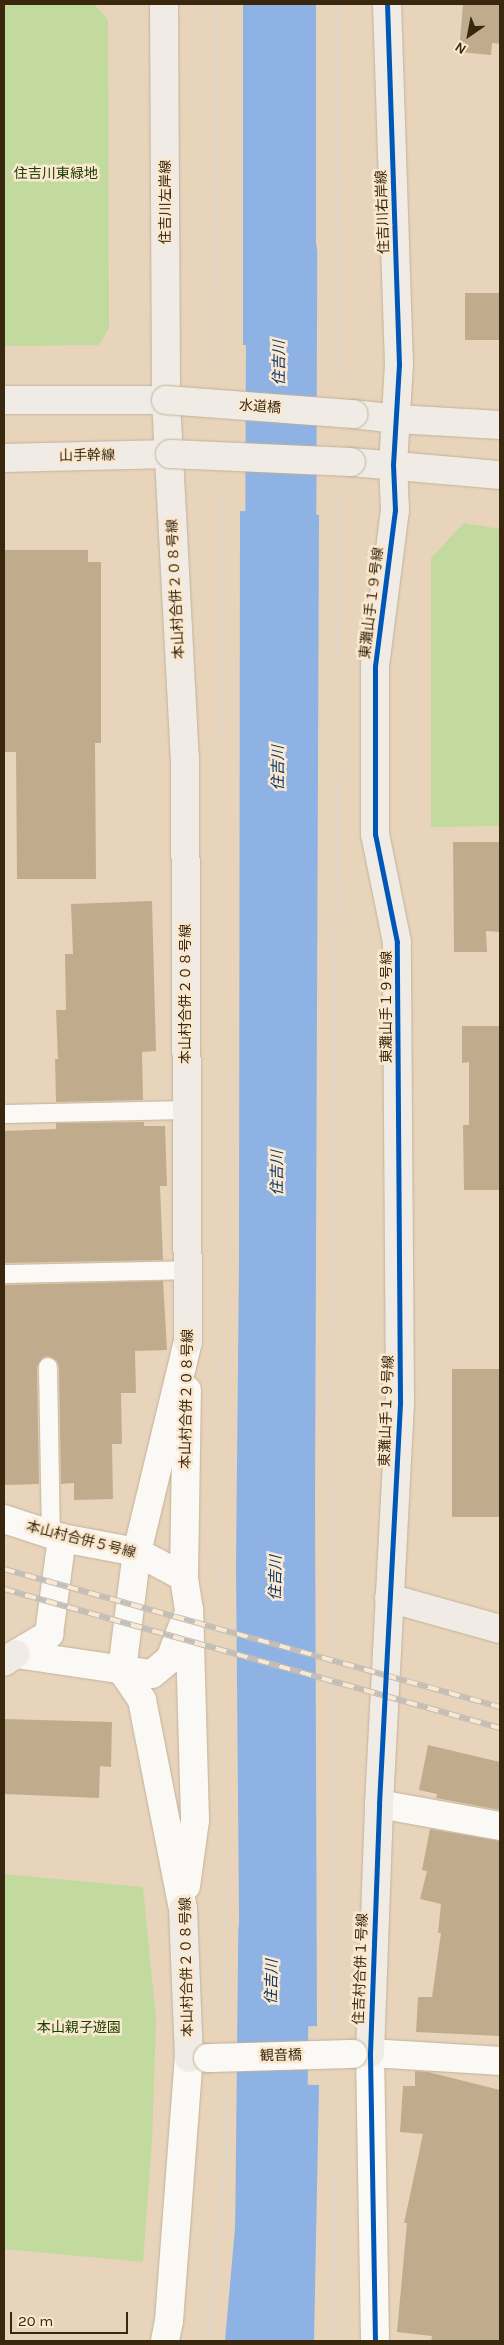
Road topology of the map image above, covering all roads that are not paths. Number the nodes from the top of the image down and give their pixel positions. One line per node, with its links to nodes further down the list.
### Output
1 (164, 4): 4 (street, 住吉川左岸線)
2 (387, 4): 5 (street, 住吉川右岸線)
3 (4, 400): 4 (street)
4 (166, 400): 5 (street, 水道橋, bridge); 7 (street, 住吉川左岸線)
5 (397, 419): 6 (street); 9 (street, 東灘山手１９号線)
6 (500, 425)
7 (170, 454): 8 (street, 山手幹線); 9 (street, bridge); 11 (street, 本山村合併２０８号線)
8 (4, 458)
9 (393, 465): 10 (street); 21 (street, 東灘山手１９号線)
10 (500, 475)
11 (187, 1110): 12 (lane); 13 (street, 本山村合併２０８号線)
12 (4, 1114)
13 (188, 1270): 14 (lane); 15 (street, 本山村合併２０８号線)
14 (4, 1274)
15 (188, 1341): 19 (street); 20 (street, 本山村合併２０８号線)
16 (48, 1367): 18 (lane)
17 (4, 1519): 18 (street, 本山村合併５号線)
18 (57, 1536): 19 (street, 本山村合併５号線); 24 (street)
19 (137, 1552): 20 (street, 本山村合併５号線); 25 (street)
20 (184, 1577): 22 (street, 本山村合併２０８号線)
21 (389, 1598): 23 (street); 26 (street, 住吉村合併１号線)
22 (189, 1610): 25 (street); 28 (street, 本山村合併２０８号線)
23 (500, 1630)
24 (10, 1658): 25 (street)
25 (122, 1670): 28 (street)
26 (379, 1804): 27 (street); 29 (street, 住吉村合併１号線)
27 (500, 1826)
28 (183, 1909): 30 (street, 本山村合併２０８号線)
29 (361, 2054): 30 (street, 観音橋, bridge); 31 (street, 観音橋); 33 (street, 住吉村合併１号線)
30 (199, 2058): 32 (street, 本山村合併２０８号線)
31 (500, 2061)
32 (166, 2341)
33 (375, 2341)

